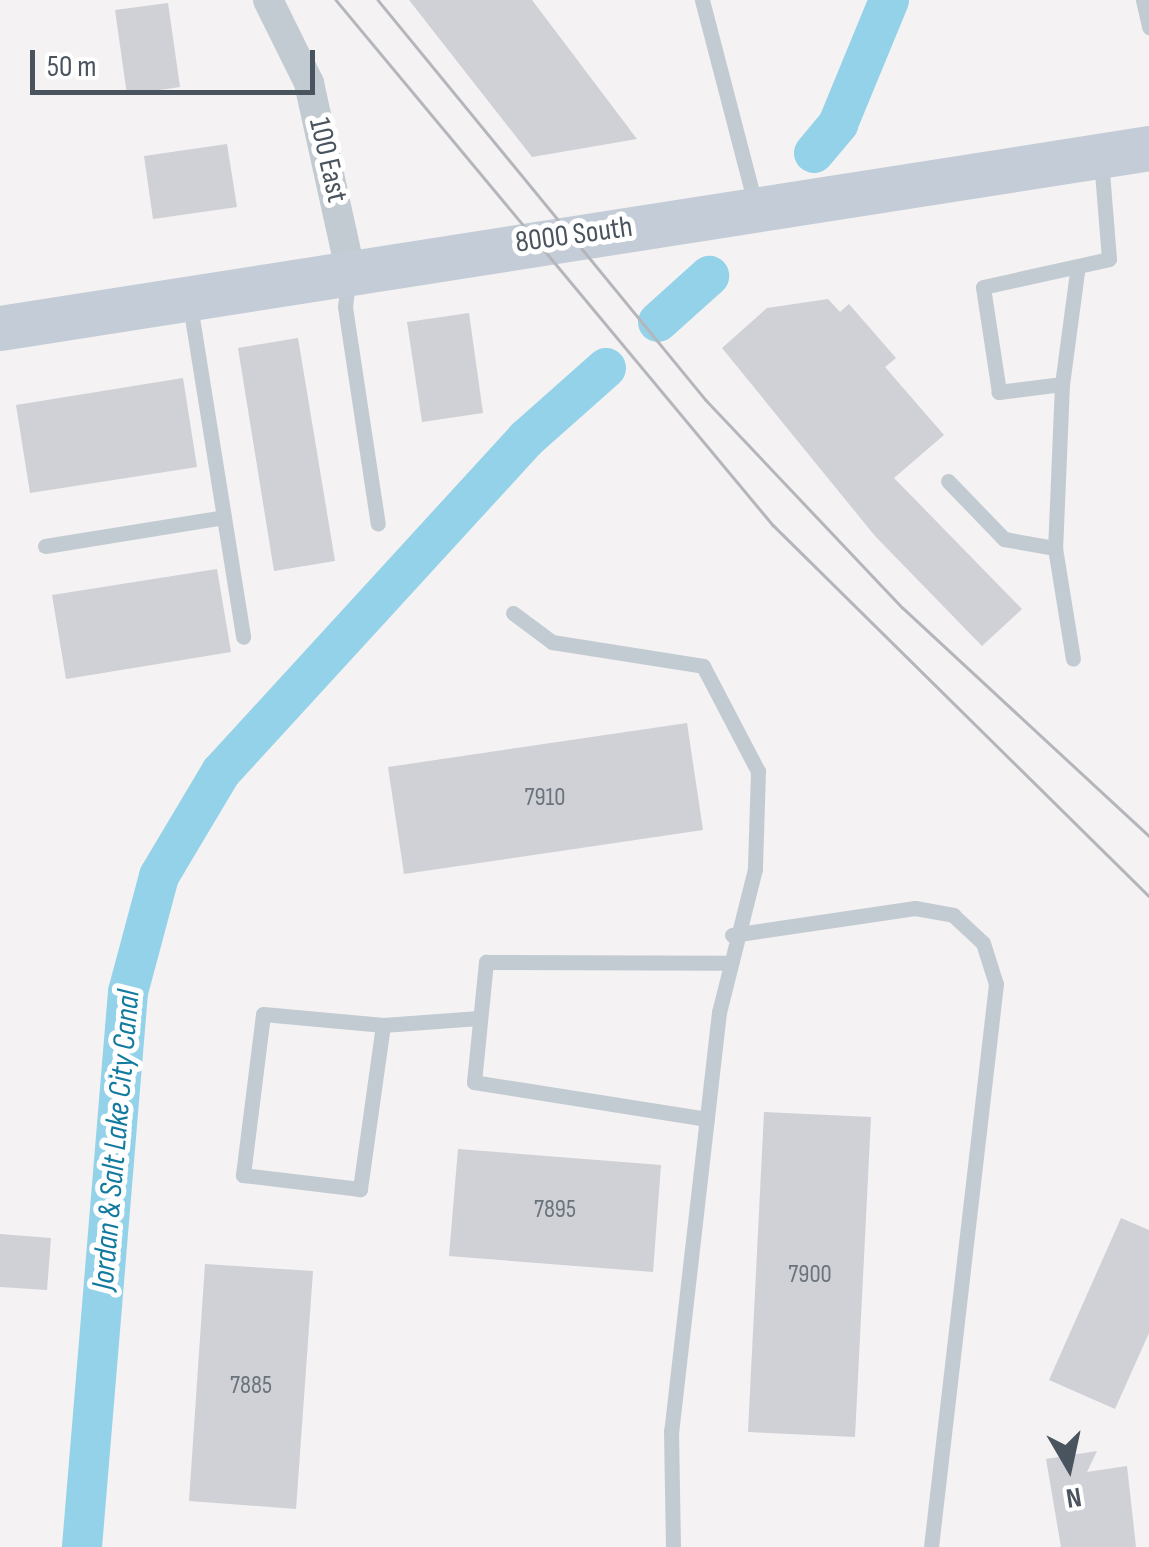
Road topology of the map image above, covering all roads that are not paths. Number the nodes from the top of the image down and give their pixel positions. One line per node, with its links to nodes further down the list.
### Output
1 (268, 0): 8 (street, 100 East)
2 (702, 0): 7 (lane)
3 (1143, 0): 4 (lane)
4 (1149, 27)
5 (1149, 148): 6 (street, 8000 South)
6 (1100, 156): 7 (street, 8000 South); 9 (lane)
7 (757, 210): 8 (street, 8000 South)
8 (350, 270): 10 (street, 8000 South); 15 (lane)
9 (1077, 272): 12 (lane); 12 (lane)
10 (189, 296): 11 (street, 8000 South); 14 (lane)
11 (0, 328)
12 (1062, 384): 17 (lane)
13 (948, 480): 17 (lane)
14 (224, 517): 16 (lane); 19 (lane)
15 (378, 524)
16 (45, 546)
17 (1055, 548): 20 (lane)
18 (512, 612): 21 (lane)
19 (243, 636)
20 (1074, 659)
21 (732, 935): 22 (lane); 27 (lane)
22 (726, 963): 23 (lane); 25 (lane)
23 (479, 1018): 24 (lane); 25 (lane)
24 (383, 1025): 24 (lane)
25 (708, 1119): 26 (lane)
26 (674, 1547)
27 (932, 1547)

